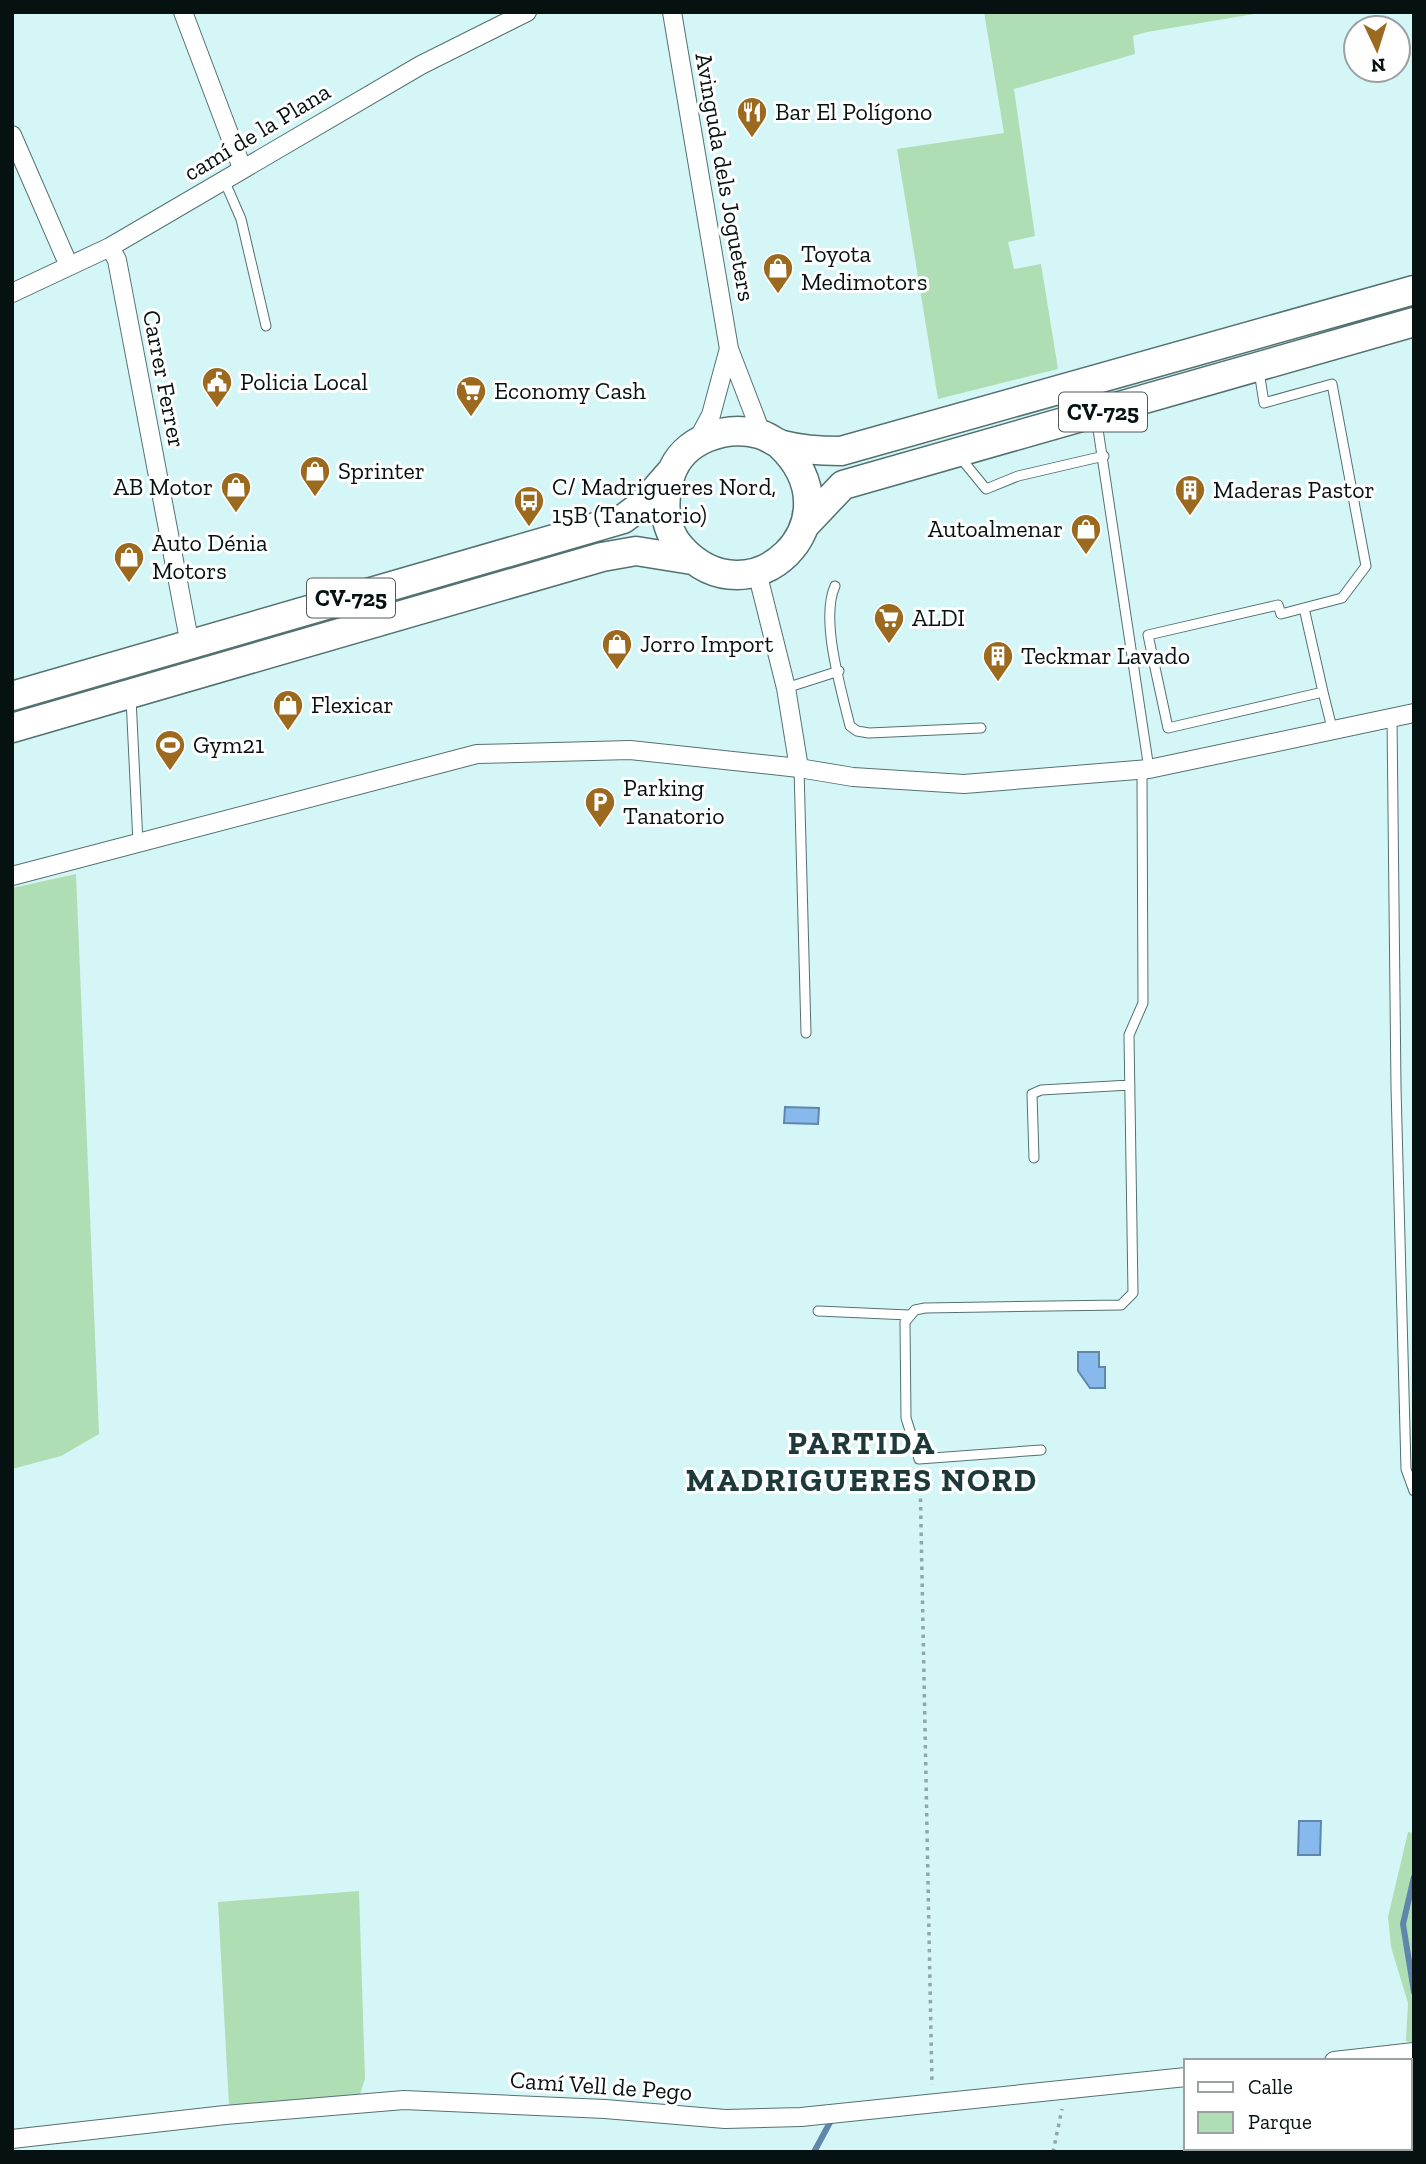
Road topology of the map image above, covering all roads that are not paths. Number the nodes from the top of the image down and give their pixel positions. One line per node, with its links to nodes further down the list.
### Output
1 (183, 12): 5 (street)
2 (527, 12): 5 (street, camí de la Plana)
3 (672, 12): 13 (street, Avinguda dels Jogueters)
4 (13, 139): 8 (street)
5 (242, 168): 6 (street, camí de la Plana)
6 (224, 180): 7 (street, camí de la Plana); 12 (lane)
7 (110, 247): 8 (street, camí de la Plana); 26 (street, Carrer Ferrer)
8 (69, 266): 10 (street, camí de la Plana)
9 (1414, 290): 16 (main road, CV-725)
10 (12, 293)
11 (1414, 322): 14 (main road, CV-725)
12 (266, 326)
13 (729, 349): 16 (street, Avinguda dels Jogueters); 17 (street, Avinguda dels Jogueters)
14 (1259, 366): 15 (main road, CV-725); 25 (lane)
15 (1095, 414): 18 (main road, CV-725); 19 (lane)
16 (771, 440): 17 (main road, CV-725); 21 (main road, CV-725)
17 (696, 443): 20 (main road, CV-725)
18 (958, 454): 19 (lane); 21 (main road, CV-725)
19 (1104, 456): 38 (lane)
20 (671, 471): 22 (main road, CV-725); 26 (main road, CV-725)
21 (806, 524): 23 (main road, CV-725)
22 (692, 560): 23 (main road, CV-725); 30 (main road, CV-725)
23 (757, 572): 28 (street)
24 (835, 586): 27 (lane)
25 (1304, 608): 29 (lane); 29 (lane)
26 (190, 645): 31 (main road, CV-725)
27 (839, 671): 28 (lane); 35 (lane)
28 (786, 688): 37 (street)
29 (1323, 692): 36 (lane)
30 (130, 694): 34 (main road, CV-725); 39 (lane)
31 (12, 696)
32 (1414, 713): 33 (street)
33 (1392, 717): 36 (street); 47 (lane)
34 (12, 728)
35 (981, 728)
36 (1332, 728): 38 (street)
37 (799, 768): 38 (street); 39 (street); 41 (lane)
38 (1149, 769): 42 (lane)
39 (138, 843): 40 (street)
40 (12, 876)
41 (806, 1032)
42 (1130, 1085): 43 (lane); 45 (lane)
43 (1034, 1158)
44 (818, 1311): 45 (lane)
45 (909, 1315): 46 (lane)
46 (1041, 1450)
47 (1414, 1491)
48 (1406, 2053): 49 (street)
49 (1352, 2059)
50 (1184, 2077): 51 (street, Camí Vell de Pego)
51 (12, 2139)

